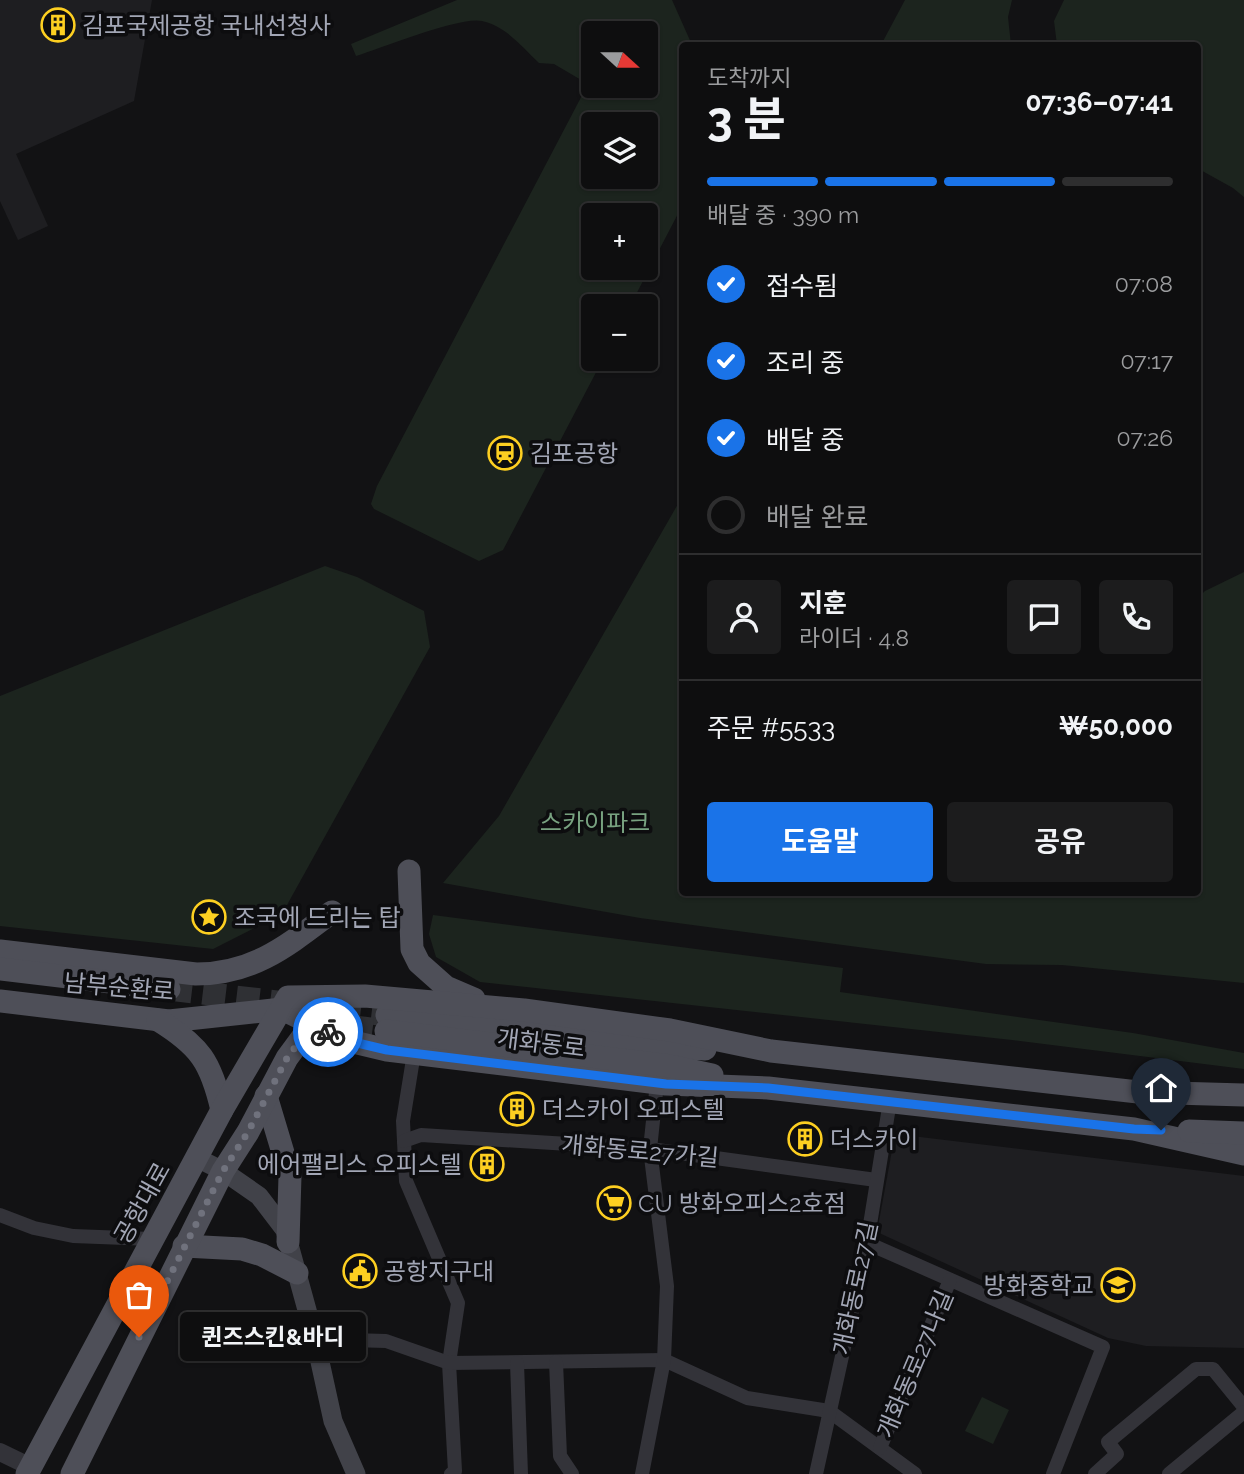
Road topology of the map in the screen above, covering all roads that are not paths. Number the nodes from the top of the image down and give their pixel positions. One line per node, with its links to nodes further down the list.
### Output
1 (409, 871): 10 (main road)
2 (332, 912): 8 (main road)
3 (0, 951): 8 (main road, 남부순환로)
4 (0, 969): 8 (main road, 남부순환로)
5 (0, 984): 8 (main road, 남부순환로)
6 (330, 998): 9 (main road, 남부순환로); 11 (main road, 개화동로); 12 (main road)
7 (0, 1001): 8 (main road, 남부순환로)
8 (167, 1001): 9 (main road, 남부순환로); 21 (main road)
9 (285, 1003): 12 (main road); 21 (main road, 공항대로)
10 (524, 1010): 11 (main road, 개화동로); 13 (main road, 개화동로)
11 (389, 1024): 12 (main road, 개화동로); 13 (main road, 개화동로); 14 (main road, 개화동로); 16 (main road, 개화동로)
12 (312, 1025): 19 (main road)
13 (771, 1051): 17 (main road, 개화동로)
14 (414, 1053): 15 (main road, 개화동로); 25 (street)
15 (656, 1083): 16 (main road, 개화동로); 26 (street)
16 (768, 1088): 20 (main road, 개화동로)
17 (1138, 1092): 18 (main road, 개화동로); 22 (main road, 개화동로)
18 (1244, 1095)
19 (266, 1096): 29 (main road); 33 (main road)
20 (890, 1101): 23 (main road, 개화동로); 30 (street, 개화동로27길)
21 (222, 1110): 28 (main road, 공항대로)
22 (1244, 1111)
23 (1134, 1129): 24 (main road, 개화동로); 27 (main road, 개화동로)
24 (1244, 1133)
25 (404, 1141): 26 (street, 개화동로27가길); 41 (street)
26 (650, 1149): 30 (street, 개화동로27가길); 39 (street)
27 (1244, 1154)
28 (197, 1158): 29 (main road); 32 (main road, 공항대로)
29 (223, 1171): 33 (main road); 35 (main road)
30 (876, 1180): 34 (street, 개화동로27길)
31 (0, 1215): 32 (street)
32 (152, 1239): 47 (main road, 공항대로)
33 (288, 1241): 36 (main road)
34 (867, 1243): 37 (street, 개화동로27나길); 44 (street, 개화동로27길)
35 (184, 1246): 36 (main road); 48 (main road)
36 (297, 1273): 38 (main road)
37 (950, 1280): 45 (street, 개화동로27나길); 56 (street, 개화동로27나길)
38 (315, 1339): 41 (street); 49 (main road)
39 (664, 1360): 40 (street); 44 (street); 53 (street)
40 (556, 1362): 42 (street); 52 (street)
41 (449, 1363): 42 (street); 50 (street)
42 (517, 1363): 51 (street)
43 (1244, 1410): 57 (street); 58 (street)
44 (829, 1411): 45 (street); 54 (street, 개화동로27길)
45 (880, 1448): 55 (street)
46 (0, 1452): 47 (street)
47 (29, 1471)
48 (72, 1474)
49 (356, 1474)
50 (451, 1474)
51 (521, 1474)
52 (572, 1474)
53 (642, 1474)
54 (816, 1474)
55 (915, 1474)
56 (1053, 1474)
57 (1095, 1474)
58 (1169, 1474)

